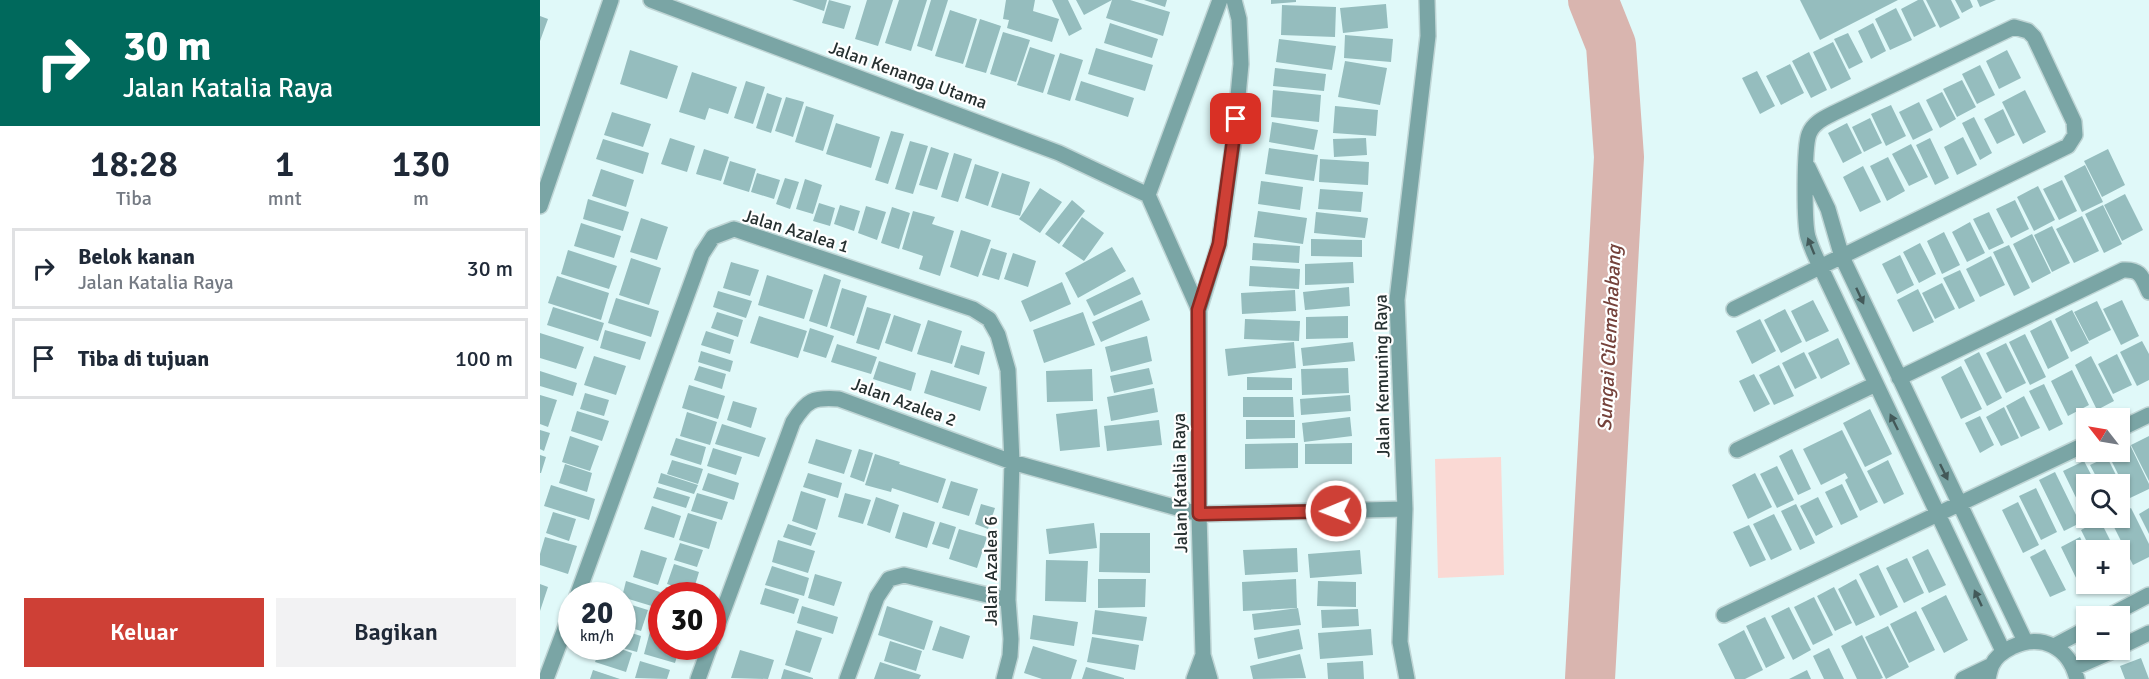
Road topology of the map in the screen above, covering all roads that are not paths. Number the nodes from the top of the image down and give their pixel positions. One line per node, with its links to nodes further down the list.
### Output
1 (611, 0): 8 (street)
2 (651, 0): 7 (street, Jalan Kenanga Utama)
3 (1220, 0): 7 (street)
4 (1234, 0): 13 (street, Jalan Katalia Raya)
5 (1427, 0): 22 (street, Jalan Kemuning Raya)
6 (1807, 164): 9 (street); 9 (street); 10 (street, one-way to 6)
7 (1148, 195): 13 (street, Jalan Katalia Raya)
8 (540, 206)
9 (1842, 257): 10 (street); 14 (street, one-way to 14)
10 (1821, 268): 12 (street); 15 (street)
11 (2149, 292): 14 (street)
12 (1734, 309)
13 (1198, 310): 23 (street, Jalan Katalia Raya)
14 (1899, 378): 21 (street, one-way to 21)
15 (1876, 384): 19 (street); 24 (street, one-way to 15)
16 (2149, 415): 17 (street)
17 (2130, 424)
18 (2076, 449): 21 (street)
19 (1737, 450)
20 (1012, 462): 23 (street, Jalan Azalea 2); 25 (street, Jalan Azalea 1); 27 (street, Jalan Azalea 6); 28 (street, Jalan Azalea 2)
21 (1960, 505): 24 (street); 33 (street)
22 (1405, 509): 23 (street, Jalan Azalea 2); 49 (street, Jalan Kemuning Raya)
23 (1199, 514): 38 (street, Jalan Katalia Raya)
24 (1939, 515): 30 (street); 37 (street, one-way to 24)
25 (582, 582)
26 (2149, 595): 29 (street)
27 (1008, 600): 45 (street); 46 (street, Jalan Azalea 6)
28 (726, 603)
29 (2128, 606)
30 (1724, 615)
31 (2149, 633): 34 (street)
32 (2076, 634): 35 (street)
33 (2025, 641): 35 (street); 37 (street)
34 (2130, 642)
35 (2054, 646): 42 (street)
36 (558, 647): 43 (street)
37 (2003, 651): 41 (street)
38 (1203, 655): 47 (street, Jalan Katalia Raya); 48 (street, Jalan Katalia Raya)
39 (705, 660): 44 (street)
40 (2098, 660): 42 (street)
41 (1990, 672): 50 (street)
42 (2075, 674)
43 (546, 679)
44 (698, 679)
45 (847, 679)
46 (1004, 679)
47 (1194, 679)
48 (1210, 679)
49 (1407, 679)
50 (1963, 679)

